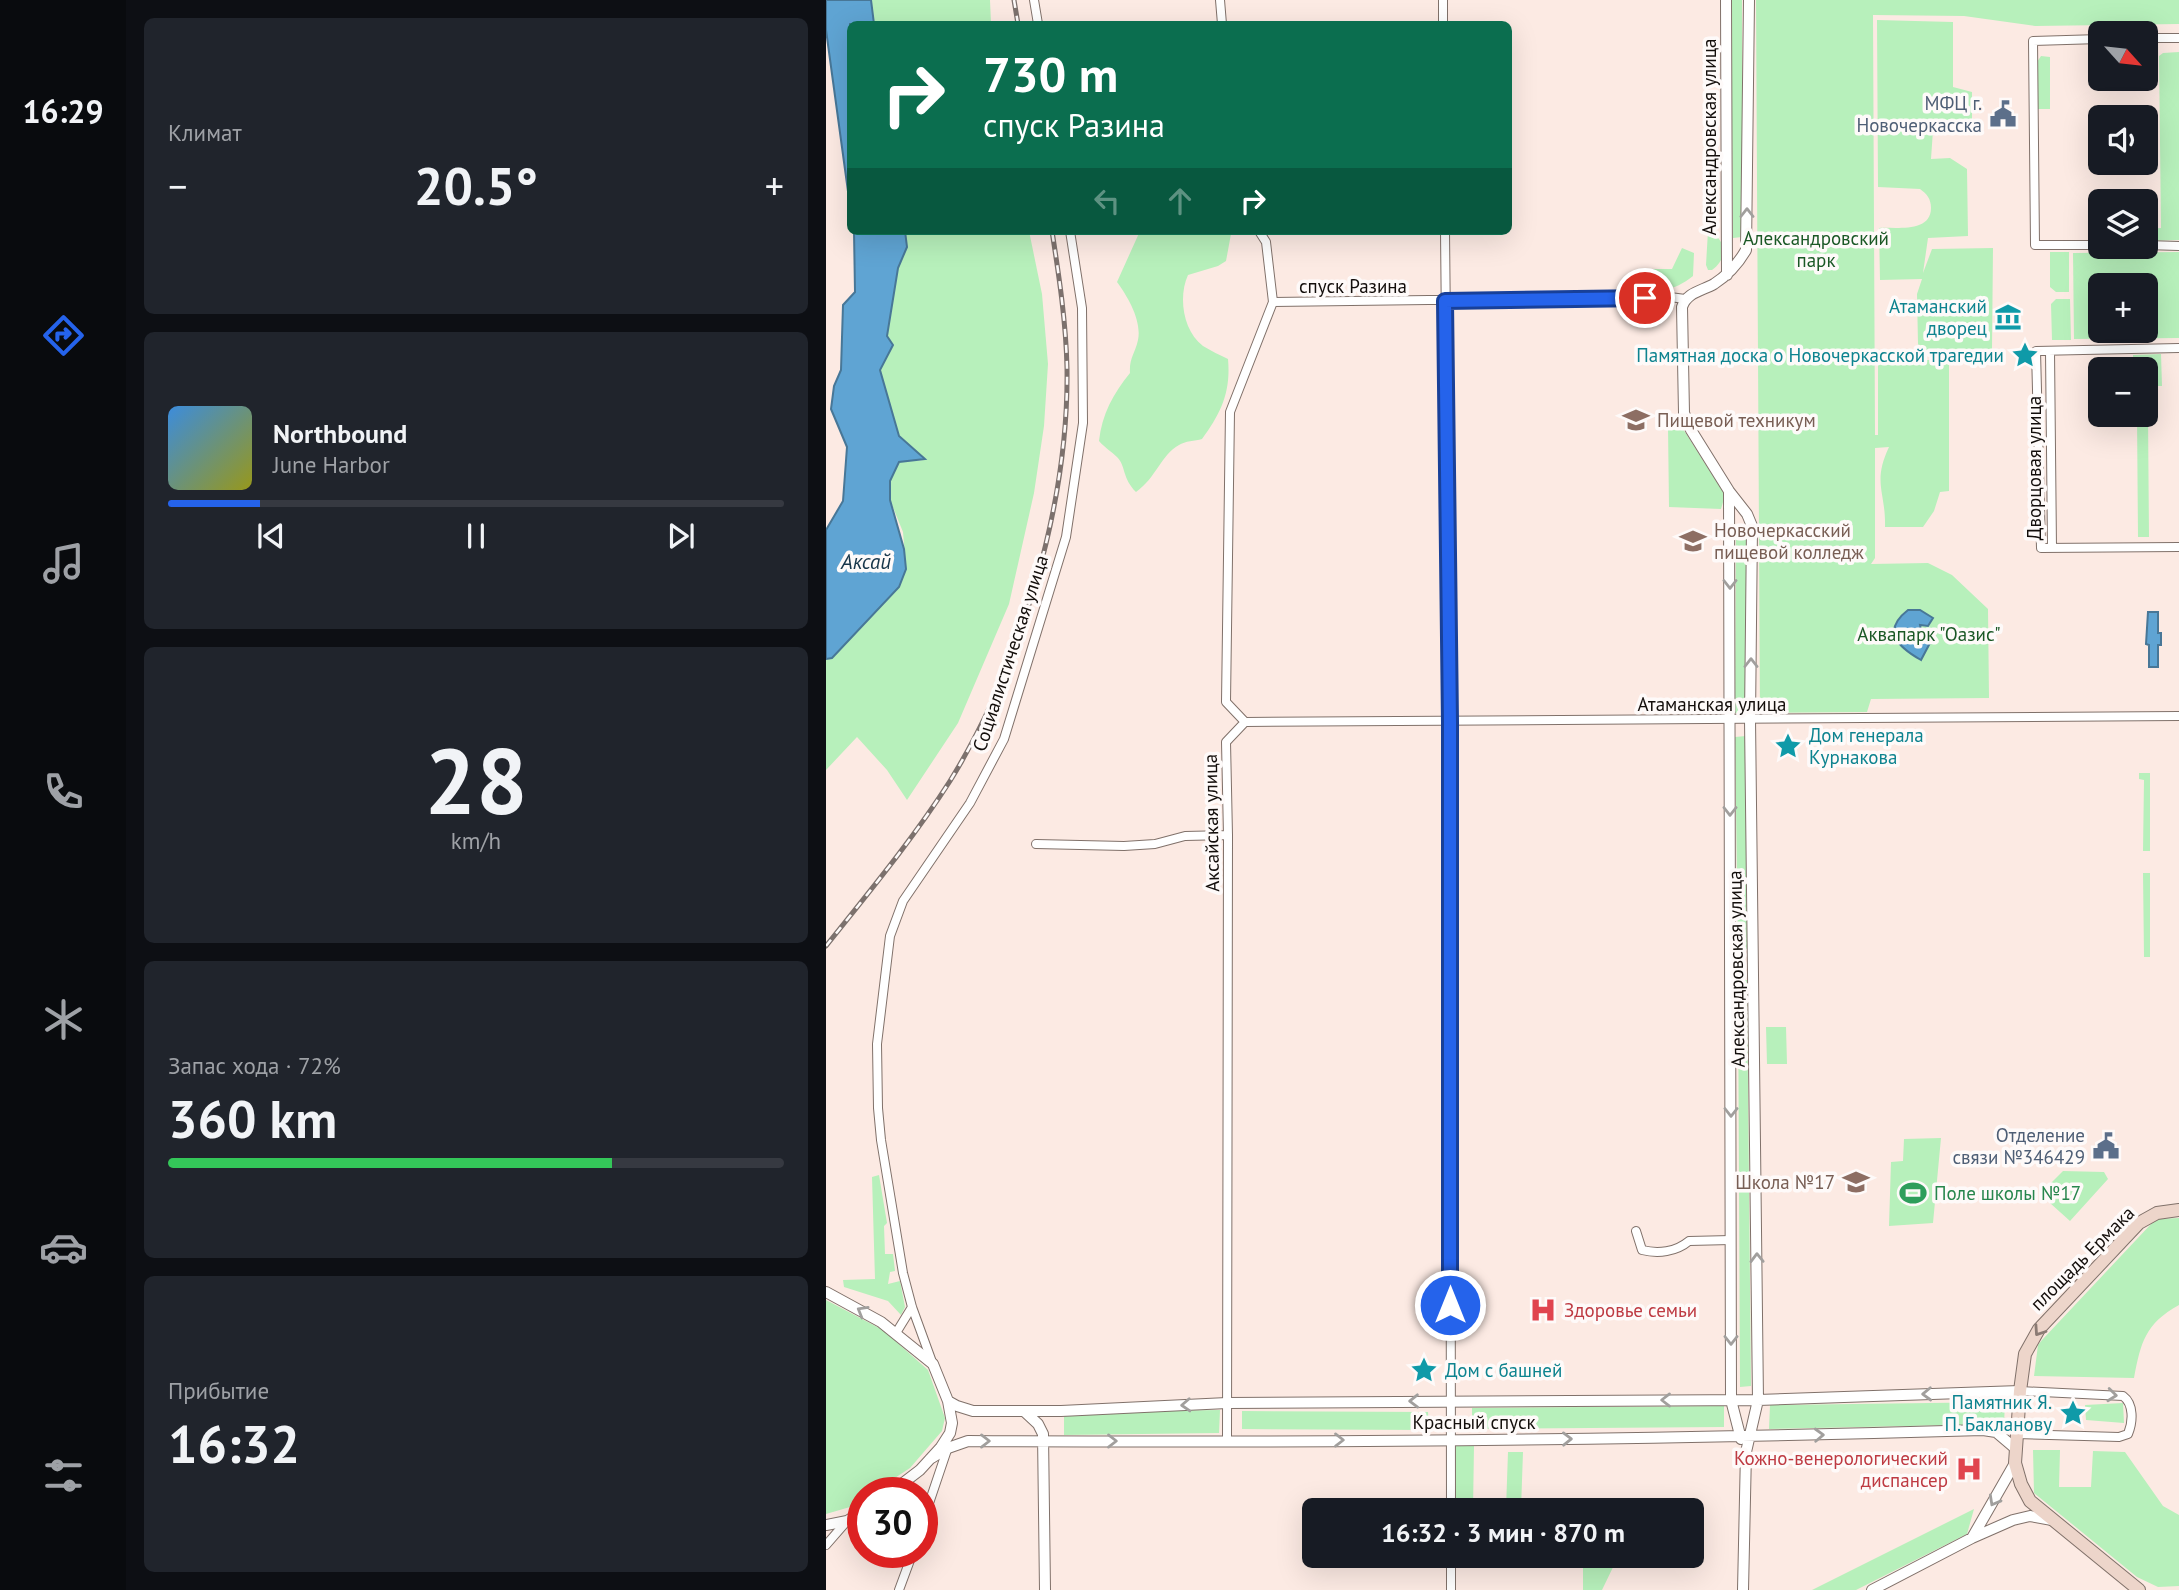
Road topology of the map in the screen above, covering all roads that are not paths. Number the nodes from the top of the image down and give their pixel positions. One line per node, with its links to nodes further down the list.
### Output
1 (1034, 0): 6 (street)
2 (1220, 0): 7 (street)
3 (1443, 0): 8 (street)
4 (1726, 0): 18 (street, Александровская улица)
5 (1749, 0): 18 (street, Александровская улица, one-way to 5)
6 (1038, 21)
7 (1222, 21)
8 (1443, 21)
9 (2158, 38): 10 (street)
10 (2179, 38)
11 (2088, 39): 15 (street)
12 (1071, 235): 38 (street, Социалистическая улица)
13 (1262, 235): 21 (street)
14 (1445, 235): 20 (street)
15 (2088, 245)
16 (2158, 245): 17 (street)
17 (2179, 246)
18 (1727, 275): 19 (street, Александровская улица)
19 (1685, 299): 20 (street, спуск Разина); 24 (street, Александровская улица)
20 (1445, 301): 21 (street, спуск Разина); 31 (street)
21 (1273, 302): 30 (street)
22 (2179, 348): 23 (street)
23 (2050, 351): 26 (street, Дворцовая улица); 26 (street, Дворцовая улица)
24 (1729, 491): 28 (street, Александровская улица, one-way to 24); 29 (street, Александровская улица, one-way to 29)
25 (2179, 547): 26 (street)
26 (2052, 548)
27 (2179, 716): 28 (street, Атаманская улица)
28 (1750, 719): 29 (street, Атаманская улица); 44 (street, Александровская улица, one-way to 28)
29 (1730, 720): 31 (street, Атаманская улица); 36 (street, Александровская улица, one-way to 36)
30 (1245, 722): 31 (street, Атаманская улица); 32 (street, Аксайская улица)
31 (1450, 722): 42 (street)
32 (1228, 835): 33 (street); 46 (street, Аксайская улица)
33 (1035, 844)
34 (2179, 1210): 41 (main road, площадь Ермака, one-way to 41)
35 (1636, 1231): 36 (street)
36 (1731, 1240): 43 (street, Александровская улица, one-way to 43)
37 (826, 1292): 39 (street, one-way to 37)
38 (912, 1307): 39 (street); 40 (street, Социалистическая улица)
39 (895, 1333): 40 (street)
40 (933, 1364): 45 (street, Социалистическая улица)
41 (2020, 1391): 44 (street, Красный спуск, one-way to 44); 50 (main road, площадь Ермака); 50 (street, one-way to 50)
42 (1450, 1400): 43 (street, Красный спуск, one-way to 42); 46 (street, Красный спуск, one-way to 46); 52 (street)
43 (1731, 1400): 44 (street, Красный спуск); 51 (street, Александровская улица)
44 (1758, 1400): 51 (street, Александровская улица)
45 (948, 1401): 47 (street, Красный спуск); 49 (street, Социалистическая улица)
46 (1227, 1402): 48 (street, Красный спуск, one-way to 48); 53 (street, Аксайская улица)
47 (1024, 1411): 48 (street, Красный спуск); 54 (street)
48 (1047, 1411): 54 (street)
49 (951, 1428): 55 (street); 57 (street)
50 (2017, 1434): 56 (main road, площадь Ермака)
51 (1745, 1436): 52 (street, Красный спуск, one-way to 51); 56 (street, Красный спуск, one-way to 56); 72 (street, Александровская улица)
52 (1451, 1439): 53 (street, Красный спуск, one-way to 52); 61 (street)
53 (1227, 1440): 54 (street, Красный спуск, one-way to 53)
54 (1044, 1441): 55 (street, Красный спуск, one-way to 54); 70 (street)
55 (948, 1448): 57 (street, Красный спуск); 60 (street)
56 (2016, 1449): 58 (main road, площадь Ермака)
57 (930, 1460): 59 (street)
58 (2015, 1463): 62 (main road, площадь Ермака); 65 (street, one-way to 65)
59 (911, 1477)
60 (938, 1477)
61 (1451, 1498)
62 (2052, 1520): 65 (street); 74 (main road, площадь Ермака)
63 (847, 1521): 64 (street); 66 (street)
64 (826, 1525)
65 (1972, 1538): 73 (street)
66 (826, 1545)
67 (907, 1568): 69 (street)
68 (1451, 1568): 71 (street)
69 (900, 1590)
70 (1045, 1590)
71 (1451, 1590)
72 (1743, 1590)
73 (1872, 1590)
74 (2139, 1590)

